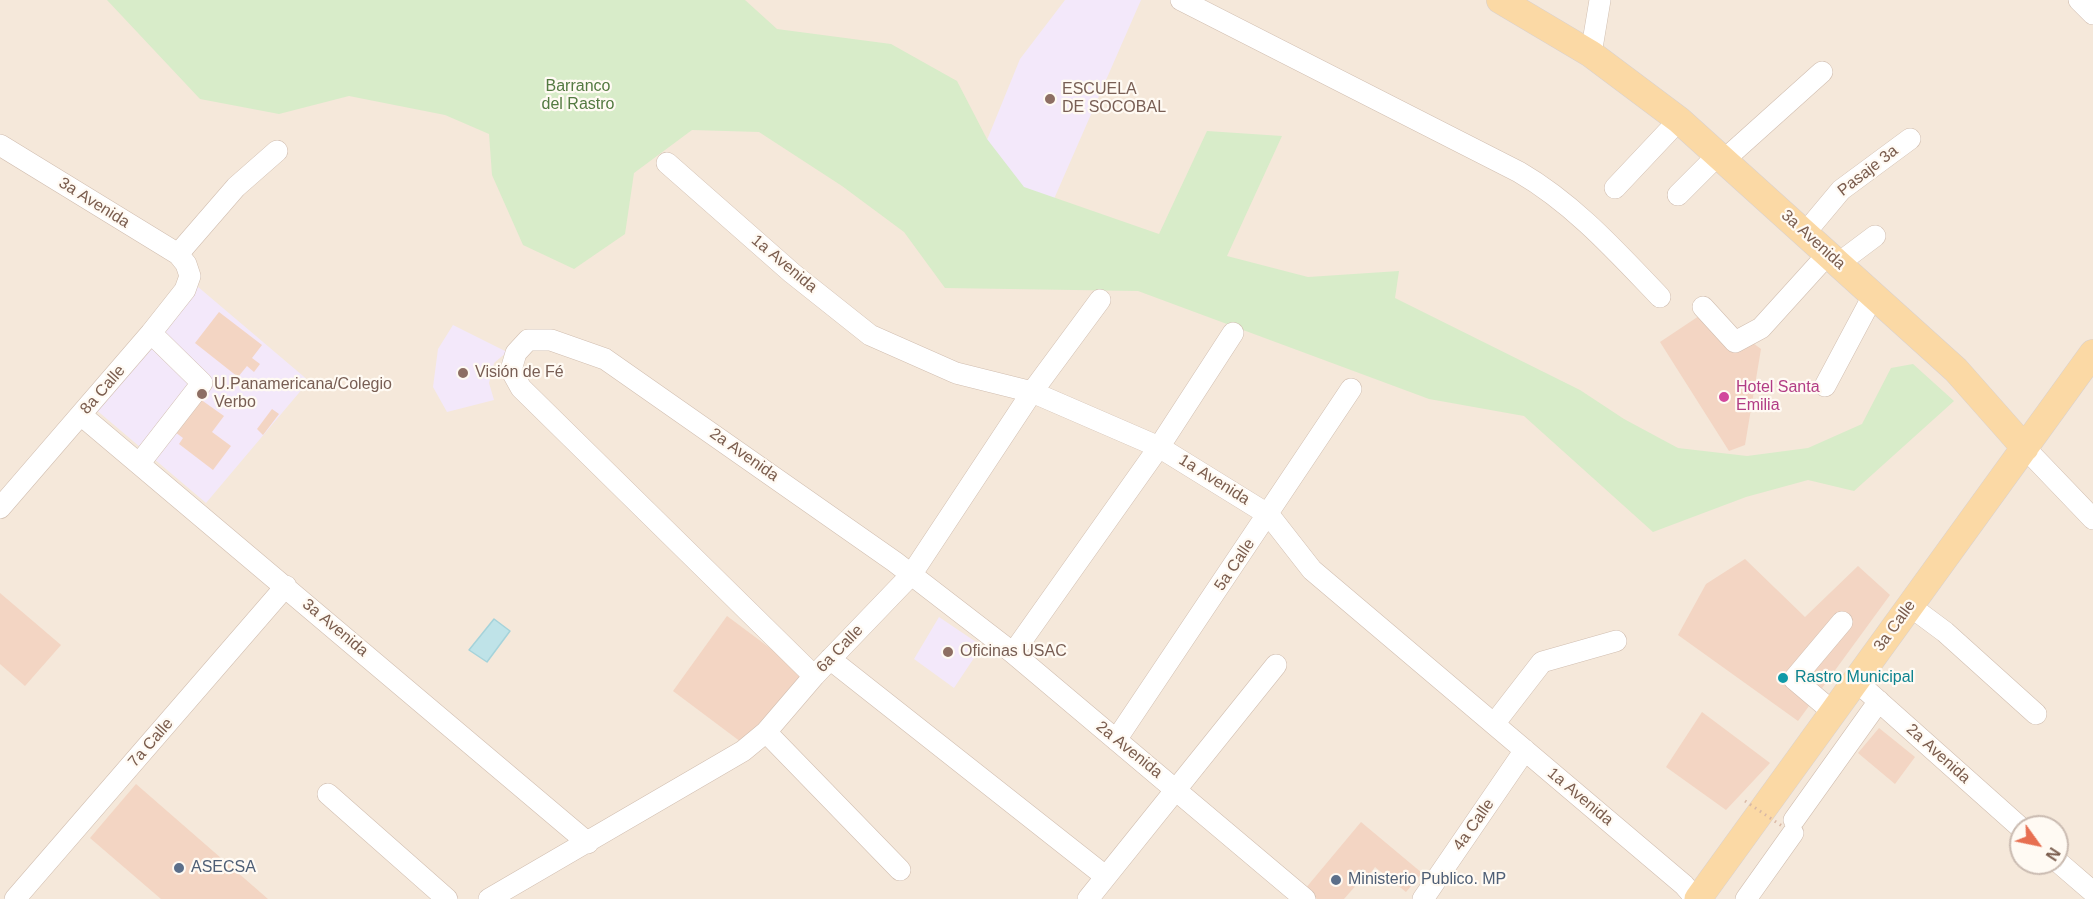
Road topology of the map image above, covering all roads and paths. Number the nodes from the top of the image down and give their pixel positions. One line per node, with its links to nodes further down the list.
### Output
1 (1181, 0): 21 (street)
2 (1500, 0): 6 (main road, 3a Avenida)
3 (1600, 0): 6 (street)
4 (2079, 0): 5 (street)
5 (2093, 14)
6 (1591, 54): 8 (main road, 3a Avenida)
7 (1822, 72): 12 (street)
8 (1678, 120): 12 (main road, 3a Avenida); 14 (street)
9 (1910, 139): 16 (street, Pasaje 3a)
10 (0, 145): 18 (street, 3a Avenida)
11 (277, 151): 18 (street)
12 (1721, 158): 15 (street); 16 (main road, 3a Avenida)
13 (667, 163): 29 (street, 1a Avenida)
14 (1615, 188)
15 (1678, 195)
16 (1805, 233): 19 (main road, 3a Avenida)
17 (1875, 236): 19 (street)
18 (182, 259): 24 (street, 8a Calle)
19 (1834, 259): 20 (main road, 3a Avenida); 23 (street)
20 (1874, 294): 27 (street); 32 (main road, 3a Avenida)
21 (1660, 297)
22 (1100, 300): 29 (street, 6a Calle)
23 (1703, 307)
24 (151, 333): 30 (street, 8a Calle); 33 (street)
25 (1233, 333): 31 (street)
26 (2093, 353): 32 (main road, 3a Calle)
27 (1825, 386)
28 (1352, 389): 35 (street, 5a Calle)
29 (1032, 392): 31 (street, 1a Avenida); 37 (street, 6a Calle)
30 (81, 415): 33 (street, 3a Avenida); 34 (street, 8a Calle)
31 (1159, 447): 35 (street, 1a Avenida); 42 (street)
32 (2025, 448): 36 (street, 3a Avenida); 39 (main road, 3a Calle)
33 (139, 464): 38 (street, 3a Avenida)
34 (0, 508)
35 (1269, 515): 50 (street, 1a Avenida); 52 (street, 5a Calle)
36 (2093, 519)
37 (910, 575): 42 (street, 2a Avenida); 43 (street, 6a Calle); 45 (street, 2a Avenida)
38 (286, 586): 59 (street, 3a Avenida); 65 (street, 7a Calle)
39 (1910, 606): 46 (main road, 3a Calle); 49 (street)
40 (1842, 622): 48 (street)
41 (1616, 641): 50 (street)
42 (1013, 653): 52 (street, 2a Avenida)
43 (830, 659): 45 (street, 6a Calle); 62 (street)
44 (1276, 665): 54 (street)
45 (814, 676): 51 (street, 6a Calle)
46 (1856, 681): 47 (street, 2a Avenida); 48 (main road, 3a Calle)
47 (1879, 701): 57 (street, 2a Avenida); 58 (street)
48 (1833, 712): 64 (main road, 3a Calle)
49 (2036, 714)
50 (1494, 724): 53 (street, 1a Avenida)
51 (766, 732): 59 (street, 6a Calle); 60 (street)
52 (1116, 740): 54 (street, 2a Avenida)
53 (1526, 750): 64 (street, 1a Avenida); 70 (street, 4a Calle)
54 (1176, 787): 62 (street); 69 (street, 2a Avenida)
55 (328, 794): 66 (street)
56 (1745, 801): 58 (path, bridge)
57 (2009, 817)
58 (1790, 826): 71 (street)
59 (588, 843): 67 (street, 6a Calle)
60 (900, 870)
61 (2069, 871): 63 (street)
62 (1105, 876): 68 (street)
63 (2087, 887)
64 (1700, 896)
65 (15, 899)
66 (447, 899)
67 (489, 899)
68 (1088, 899)
69 (1305, 899)
70 (1423, 899)
71 (1746, 899)

